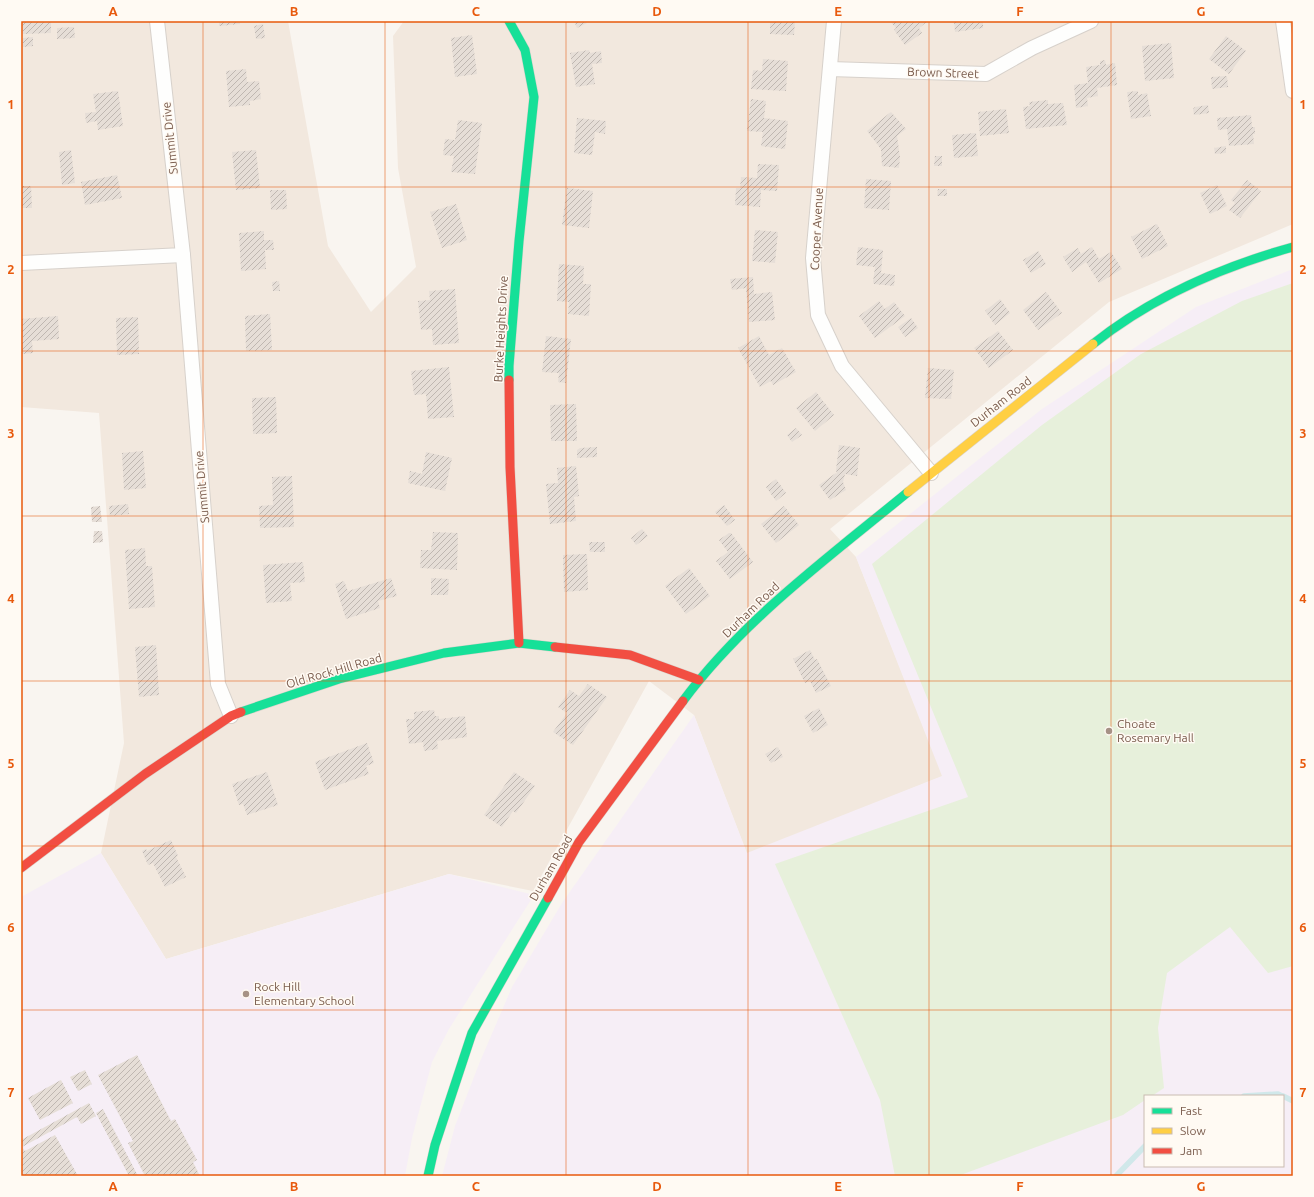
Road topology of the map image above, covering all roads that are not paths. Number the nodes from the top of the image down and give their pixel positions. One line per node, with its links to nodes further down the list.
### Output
1 (157, 21): 9 (street, Summit Drive)
2 (510, 21): 12 (street, Burke Heights Drive)
3 (834, 21): 6 (street, Cooper Avenue)
4 (1091, 21): 6 (street, Brown Street)
5 (1283, 21): 7 (street)
6 (830, 69): 11 (street, Cooper Avenue)
7 (1293, 91)
8 (1293, 247): 11 (street, Durham Road)
9 (183, 255): 10 (street); 14 (street, Summit Drive)
10 (21, 263)
11 (931, 473): 13 (street, Durham Road)
12 (520, 644): 13 (street, Old Rock Hill Road); 14 (street, Old Rock Hill Road)
13 (699, 680): 16 (street, Durham Road)
14 (231, 716): 15 (street, Old Rock Hill Road)
15 (21, 868)
16 (428, 1176)

